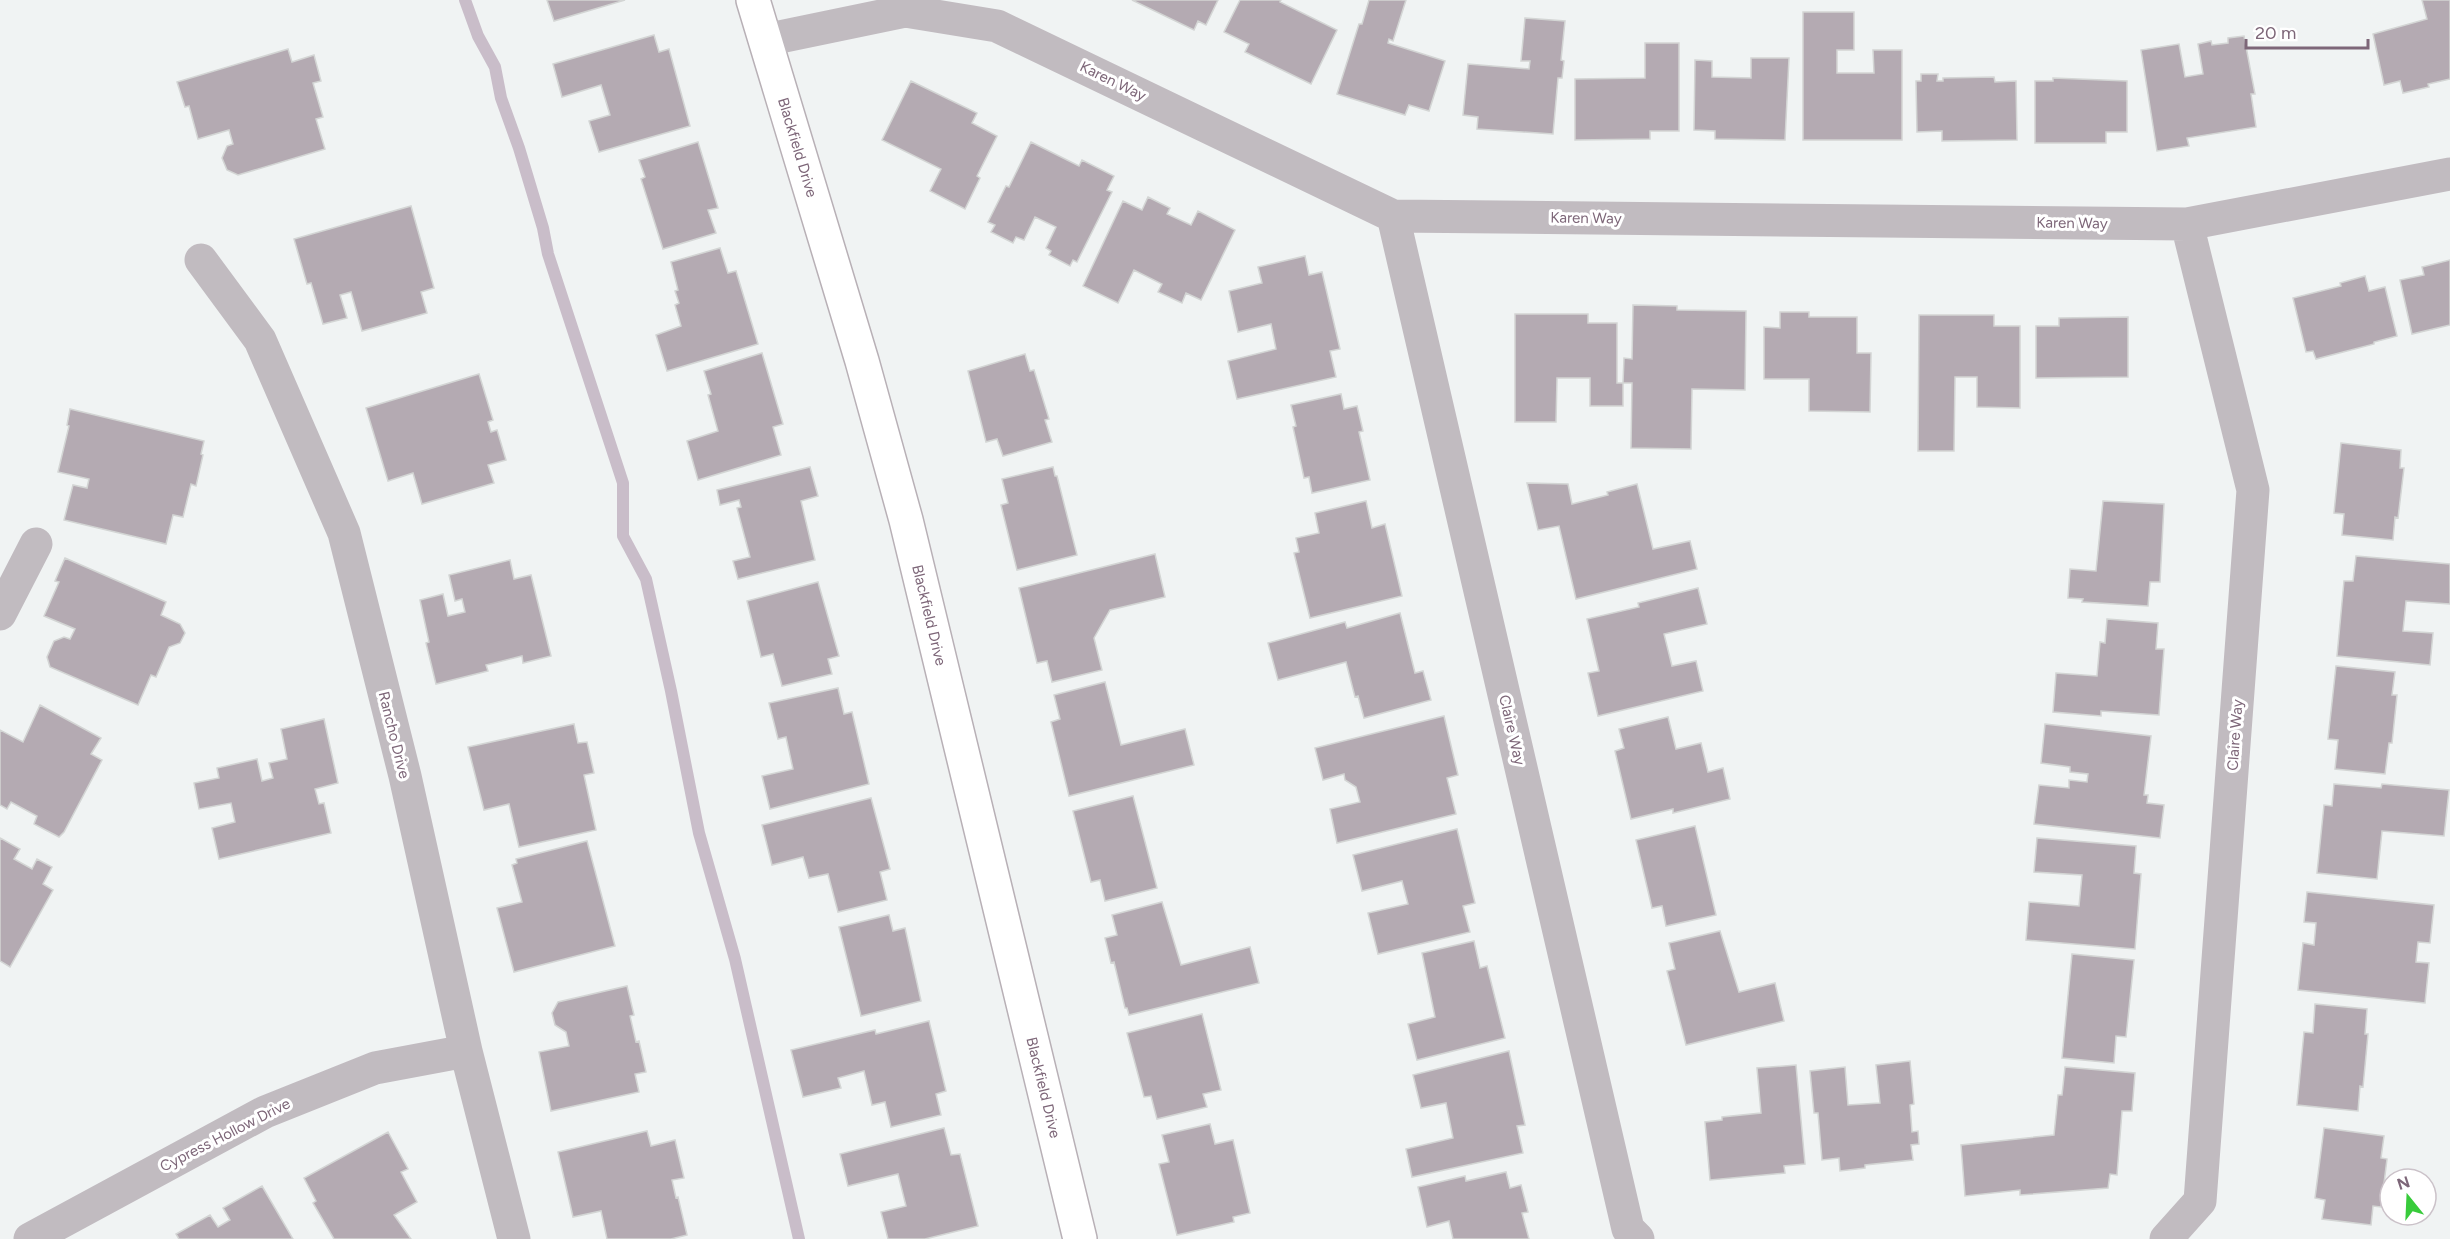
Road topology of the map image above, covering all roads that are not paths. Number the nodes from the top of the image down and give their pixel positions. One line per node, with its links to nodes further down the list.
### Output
1 (753, 0): 2 (street, Blackfield Drive)
2 (765, 40): 4 (street, Karen Way); 12 (street, Blackfield Drive)
3 (2450, 174): 5 (street, Karen Way)
4 (1393, 216): 5 (street, Karen Way); 13 (street, Claire Way)
5 (2187, 224): 14 (street, Claire Way)
6 (201, 260): 9 (street, Rancho Drive)
7 (36, 544): 8 (street)
8 (0, 614)
9 (466, 1051): 10 (street, Cypress Hollow Drive); 11 (street, Rancho Drive)
10 (30, 1239)
11 (514, 1239)
12 (1080, 1239)
13 (1638, 1239)
14 (2166, 1239)

